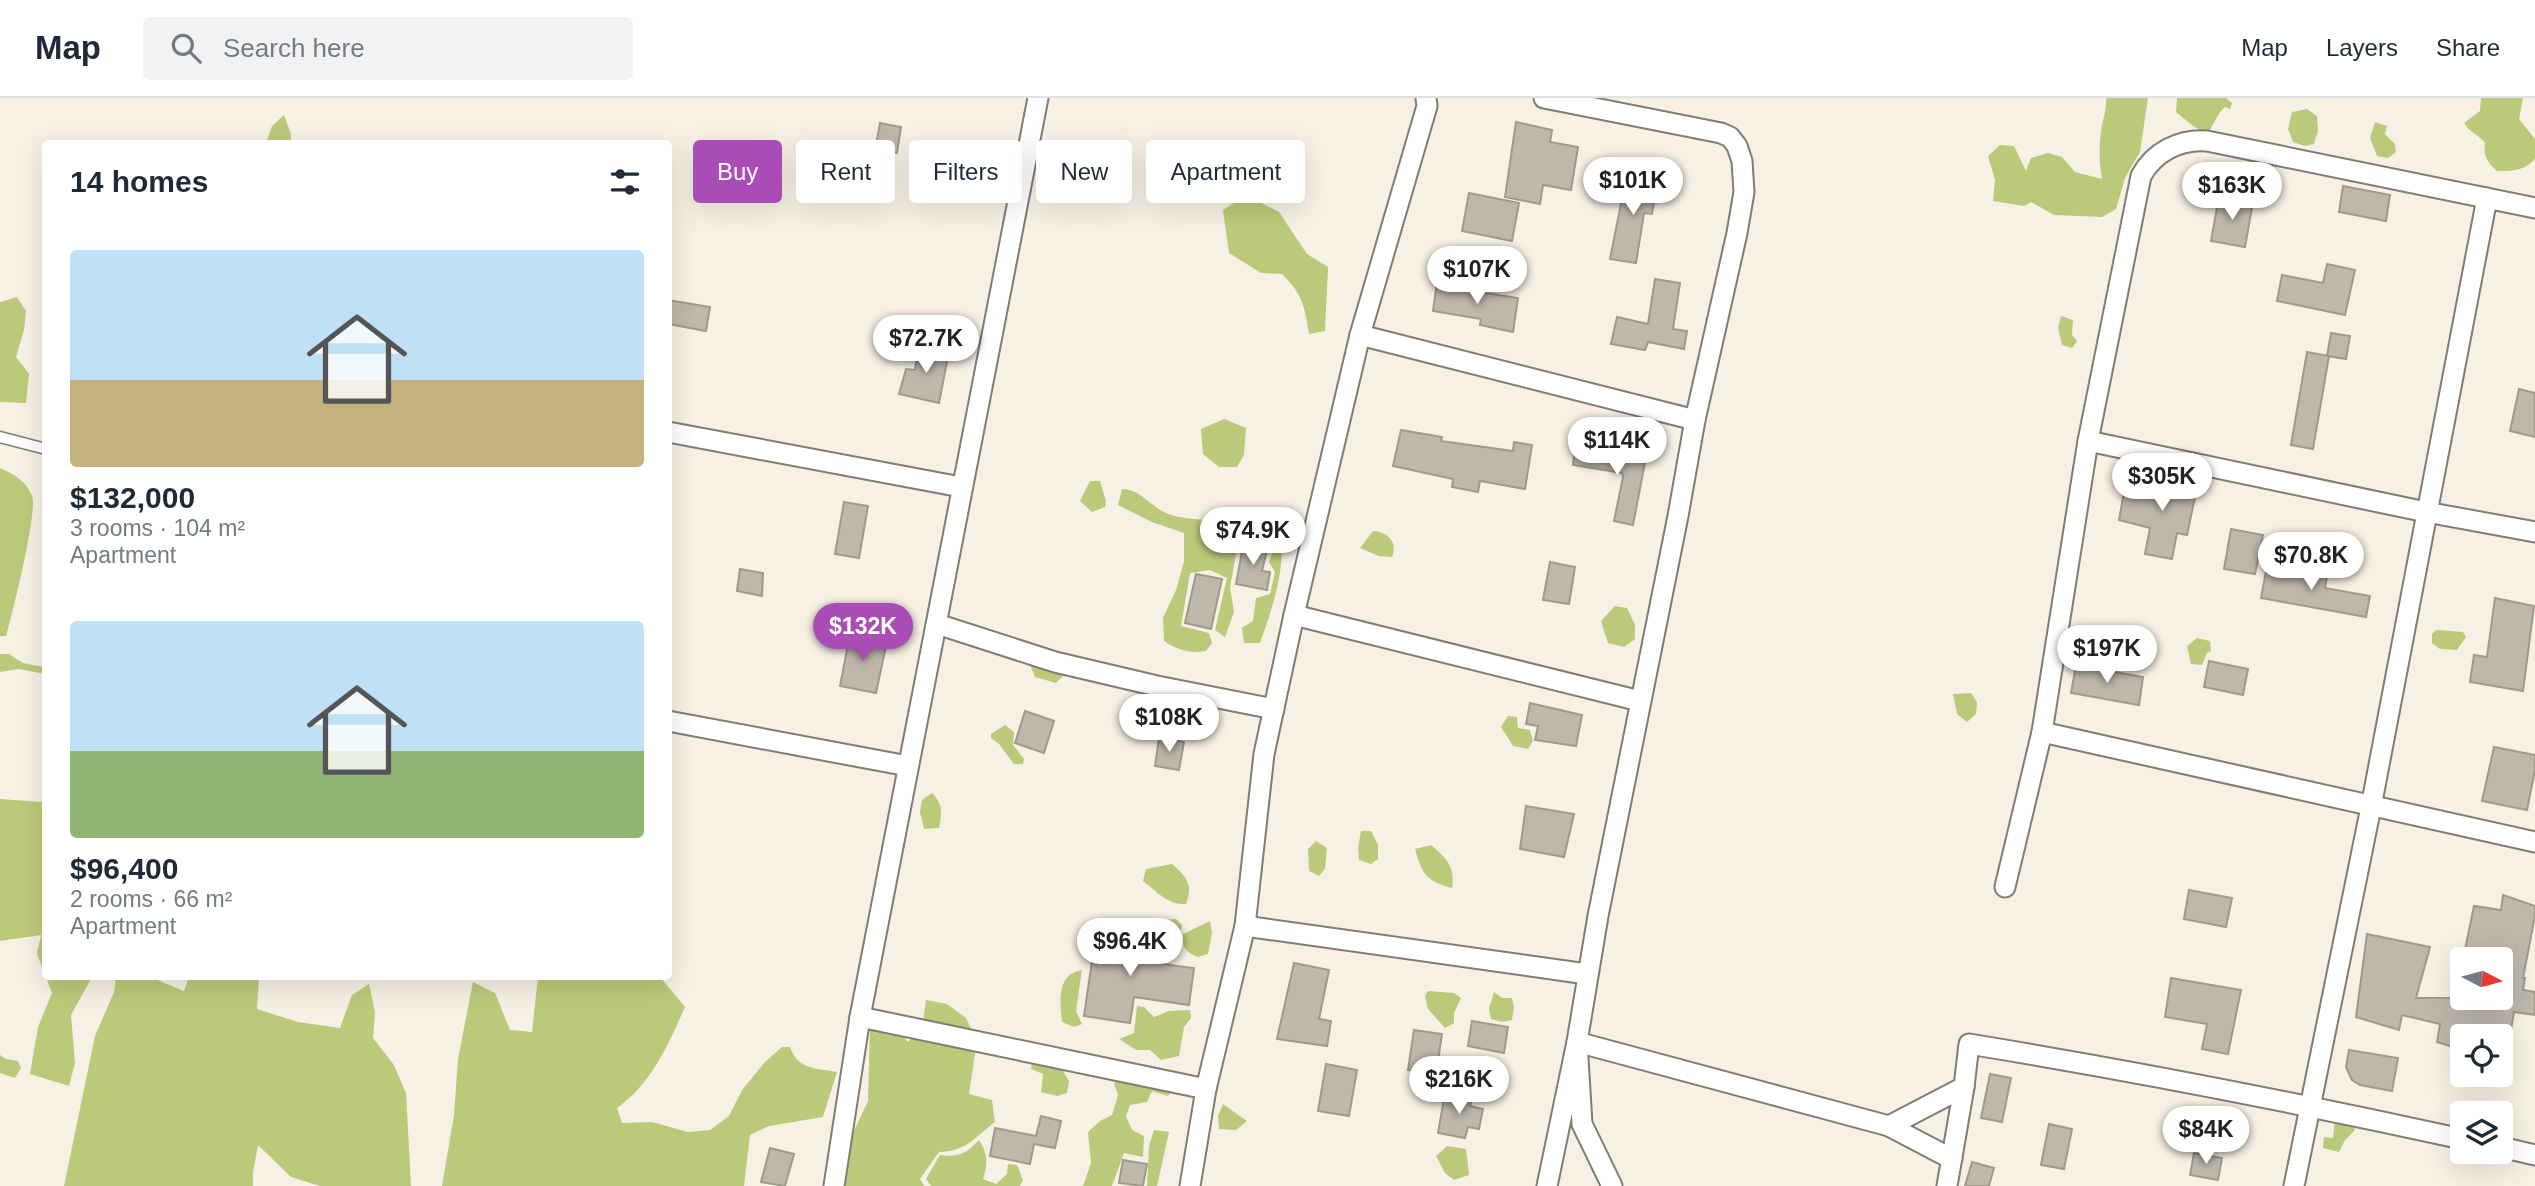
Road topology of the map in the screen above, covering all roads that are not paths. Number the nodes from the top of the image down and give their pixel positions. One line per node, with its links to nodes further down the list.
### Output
1 (1038, 98): 12 (street)
2 (1426, 98): 6 (street)
3 (1544, 98): 7 (street)
4 (2487, 198): 5 (street); 10 (street); 13 (street)
5 (2535, 208)
6 (1360, 335): 7 (street); 15 (street)
7 (1695, 420): 17 (street)
8 (672, 433): 12 (street)
9 (0, 438): 11 (lane)
10 (2088, 441): 13 (street); 20 (street)
11 (42, 448)
12 (961, 487): 16 (street)
13 (2426, 512): 14 (street); 22 (street)
14 (2535, 532)
15 (1294, 615): 17 (street); 18 (street)
16 (937, 624): 18 (street); 21 (street)
17 (1640, 701): 26 (street)
18 (1274, 709): 25 (street)
19 (672, 722): 21 (street)
20 (2042, 732): 22 (street); 24 (street)
21 (908, 766): 27 (street)
22 (2371, 807): 23 (street); 31 (street)
23 (2535, 842)
24 (2005, 887)
25 (1245, 926): 26 (street); 30 (street)
26 (1587, 974): 28 (street)
27 (860, 1017): 30 (street); 37 (street)
28 (1577, 1042): 32 (street); 39 (street); 40 (street)
29 (1964, 1087): 31 (street); 32 (street); 36 (street)
30 (1206, 1089): 38 (street)
31 (2311, 1106): 33 (street); 42 (street)
32 (1889, 1126): 36 (street)
33 (2450, 1136)
34 (2513, 1149): 35 (street)
35 (2535, 1154)
36 (1952, 1159): 41 (street)
37 (834, 1186)
38 (1190, 1186)
39 (1546, 1186)
40 (1612, 1186)
41 (1947, 1186)
42 (2294, 1186)

